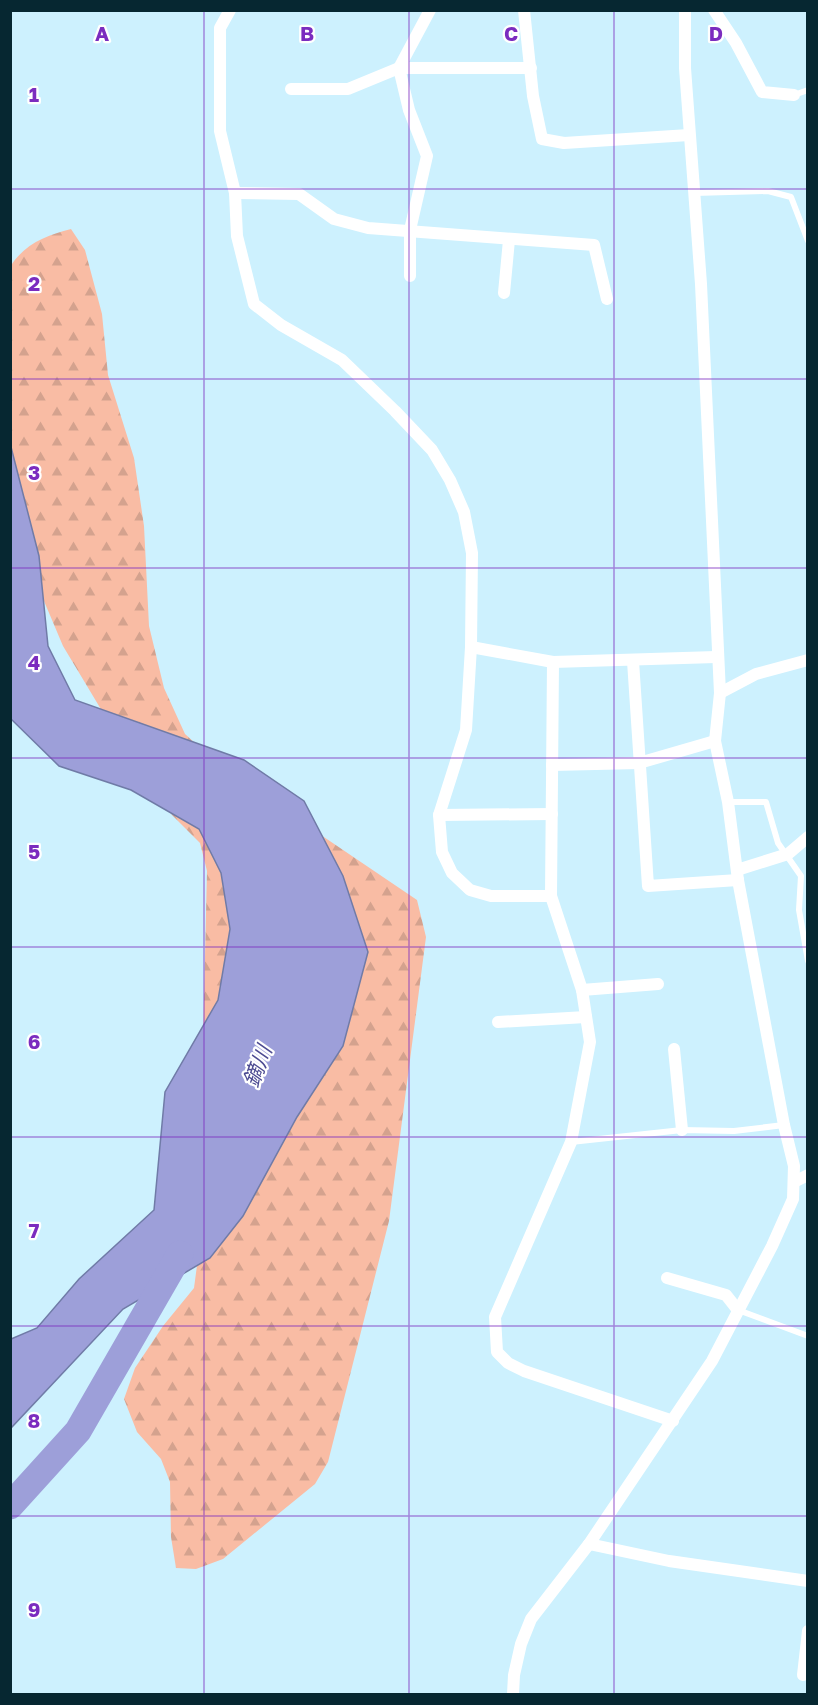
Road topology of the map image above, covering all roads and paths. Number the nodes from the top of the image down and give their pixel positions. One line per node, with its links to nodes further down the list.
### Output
1 (230, 10): 12 (street)
2 (430, 10): 6 (street)
3 (524, 10): 7 (street)
4 (685, 10): 11 (street)
5 (714, 10): 10 (street)
6 (399, 68): 7 (street); 8 (street); 14 (street)
7 (531, 68): 11 (street)
8 (291, 89)
9 (807, 90): 10 (lane)
10 (794, 95)
11 (689, 135): 13 (street)
12 (235, 193): 14 (street); 20 (street)
13 (694, 193): 16 (lane); 21 (street)
14 (410, 230): 15 (street); 17 (street)
15 (509, 240): 18 (street); 19 (street)
16 (807, 241)
17 (410, 276)
18 (504, 293)
19 (607, 299)
20 (471, 647): 24 (street); 31 (street)
21 (716, 657): 23 (street); 25 (street)
22 (807, 660): 25 (street)
23 (633, 661): 24 (street); 27 (street)
24 (553, 662): 28 (street)
25 (720, 693): 26 (street)
26 (715, 741): 27 (street); 29 (street)
27 (639, 763): 28 (street); 34 (street)
28 (552, 765): 30 (street)
29 (728, 802): 33 (lane); 34 (street)
30 (552, 814): 31 (street); 35 (street)
31 (439, 815): 35 (street)
32 (807, 837): 33 (street)
33 (788, 854): 34 (street); 36 (lane)
34 (737, 875): 43 (street)
35 (551, 896): 39 (street)
36 (805, 937): 37 (lane)
37 (807, 961)
38 (658, 984): 39 (street)
39 (582, 990): 40 (street)
40 (586, 1017): 41 (street); 45 (street)
41 (498, 1022)
42 (674, 1049): 44 (street)
43 (784, 1125): 44 (lane); 47 (street)
44 (682, 1130): 45 (lane)
45 (571, 1142): 51 (street)
46 (807, 1175): 47 (street)
47 (794, 1182): 49 (street)
48 (667, 1278): 49 (street)
49 (737, 1309): 50 (lane); 51 (street)
50 (807, 1336)
51 (673, 1420): 52 (street)
52 (589, 1544): 53 (street); 56 (street)
53 (807, 1581)
54 (807, 1631): 55 (street)
55 (802, 1675)
56 (513, 1695)

